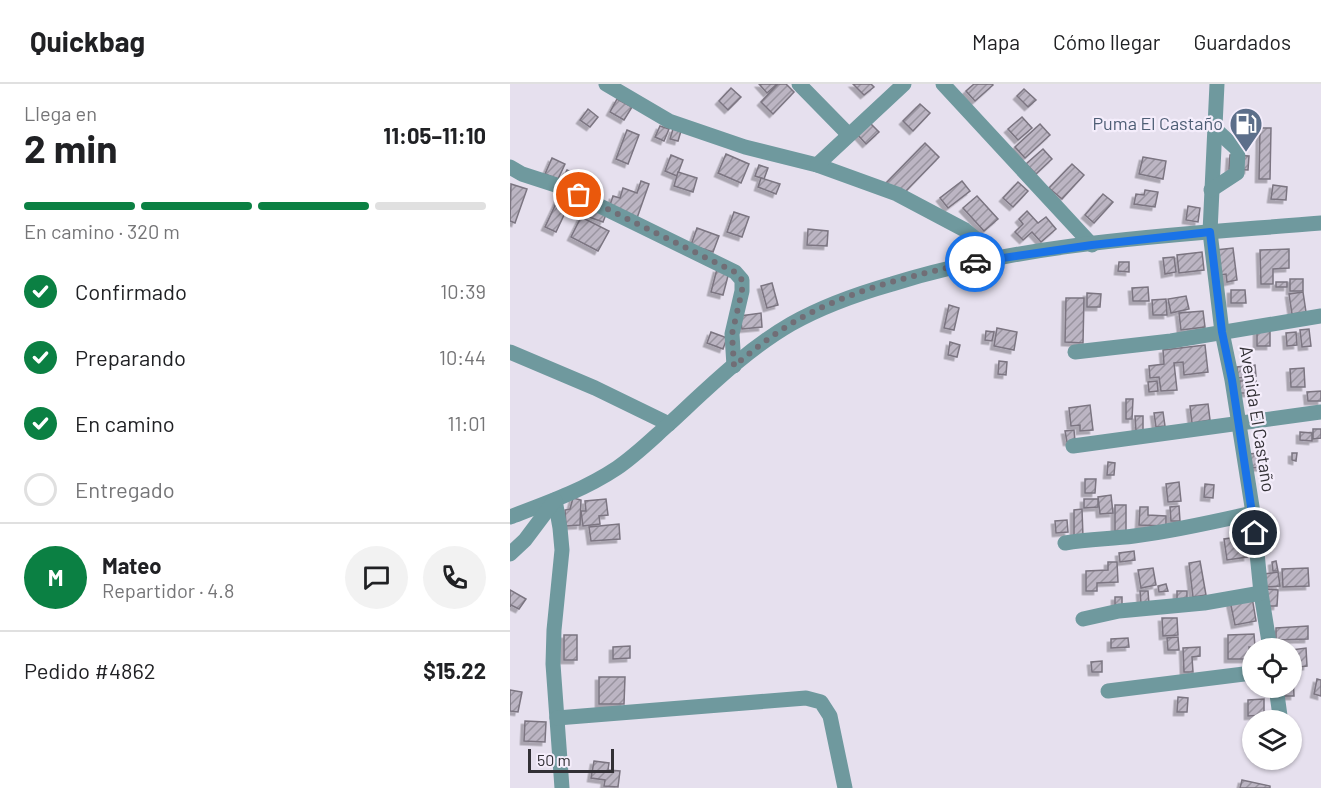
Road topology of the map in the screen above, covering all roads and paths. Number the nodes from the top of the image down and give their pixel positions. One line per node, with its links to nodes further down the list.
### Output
1 (606, 84): 8 (street)
2 (799, 84): 7 (street)
3 (904, 84): 7 (street)
4 (943, 84): 13 (street)
5 (1217, 84): 6 (street, Avenida El Castaño)
6 (1214, 128): 10 (street, Avenida El Castaño); 10 (street)
7 (849, 135): 8 (street)
8 (817, 165): 14 (street)
9 (510, 167): 19 (street)
10 (1211, 190): 12 (street, Avenida El Castaño)
11 (1321, 223): 12 (street)
12 (1210, 232): 13 (street); 16 (street, Avenida El Castaño)
13 (1092, 245): 14 (street)
14 (993, 258): 19 (street)
15 (1321, 316): 16 (street)
16 (1222, 332): 18 (street); 21 (street, Avenida El Castaño)
17 (510, 352): 22 (street)
18 (1075, 352)
19 (734, 366): 22 (street)
20 (1321, 412): 21 (street)
21 (1239, 423): 23 (street); 25 (street, Avenida El Castaño)
22 (669, 424): 24 (street)
23 (1073, 446)
24 (555, 500): 26 (street); 28 (street); 34 (street)
25 (1252, 513): 27 (street); 29 (street, Avenida El Castaño)
26 (510, 517)
27 (1065, 543)
28 (510, 554)
29 (1261, 593): 30 (street); 31 (street, Avenida El Castaño)
30 (1083, 619)
31 (1268, 638)
32 (1242, 674): 33 (street)
33 (1108, 691)
34 (556, 718): 35 (street); 36 (street)
35 (562, 788)
36 (845, 788)

